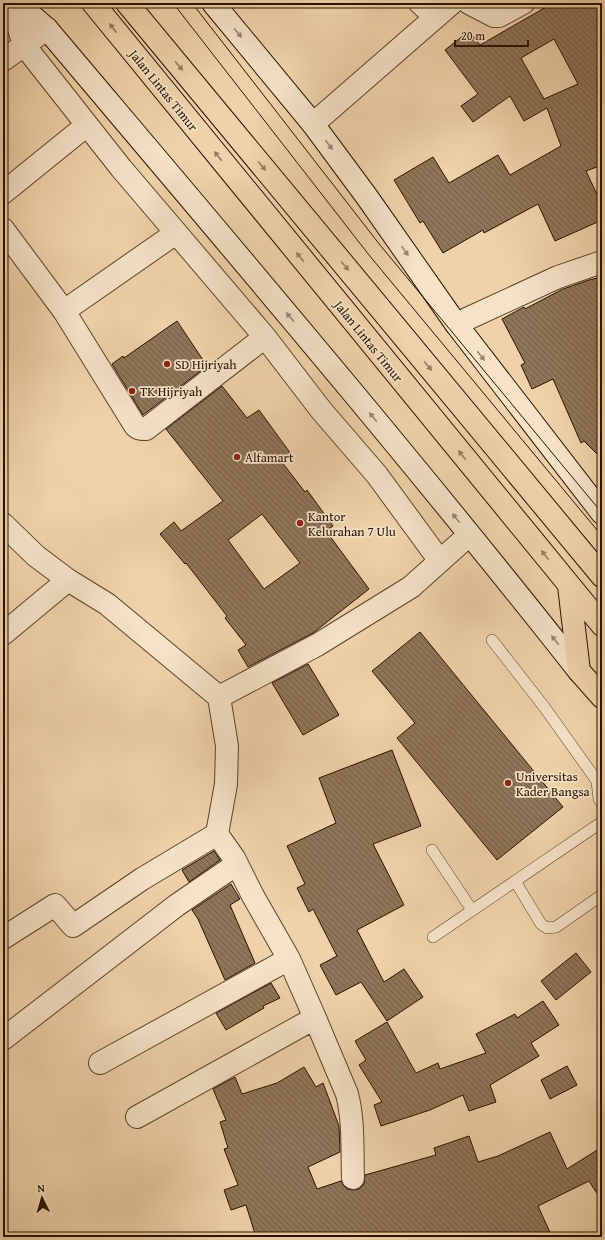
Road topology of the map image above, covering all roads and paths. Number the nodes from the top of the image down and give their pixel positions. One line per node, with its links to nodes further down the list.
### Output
1 (12, 3): 11 (street)
2 (18, 3): 10 (street)
3 (93, 3): 28 (highway, Jalan Lintas Timur, one-way to 3)
4 (127, 3): 26 (highway, Jalan Lintas Timur, one-way to 26)
5 (213, 3): 13 (street, one-way to 13)
6 (452, 3): 9 (street)
7 (469, 3): 8 (street)
8 (523, 3)
9 (428, 10): 13 (street)
10 (47, 29): 11 (street); 24 (street, one-way to 10)
11 (24, 45): 12 (street); 14 (street)
12 (3, 60)
13 (313, 124): 20 (street, one-way to 20)
14 (87, 126): 15 (street); 17 (street)
15 (3, 193)
16 (3, 229): 19 (street)
17 (176, 233): 19 (street); 21 (street)
18 (602, 262): 20 (street)
19 (64, 311): 21 (street)
20 (456, 324): 22 (street, one-way to 22)
21 (265, 338): 25 (street)
22 (602, 513)
23 (3, 524): 27 (street)
24 (469, 535): 25 (street); 32 (street, one-way to 24)
25 (440, 561): 33 (street)
26 (602, 576)
27 (68, 580): 30 (street); 33 (street)
28 (570, 586): 29 (highway, Jalan Lintas Timur); 32 (highway)
29 (602, 625)
30 (3, 634)
31 (492, 640): 35 (lane)
32 (579, 671): 34 (highway)
33 (234, 688): 37 (street)
34 (602, 697)
35 (602, 804)
36 (602, 822): 40 (lane)
37 (217, 834): 39 (street); 44 (street)
38 (432, 850): 42 (lane)
39 (237, 864): 45 (street); 47 (street)
40 (515, 881): 41 (lane); 42 (lane)
41 (602, 895)
42 (472, 910): 43 (lane)
43 (433, 936)
44 (3, 938)
45 (289, 959): 46 (street); 48 (street)
46 (315, 1018): 49 (street); 50 (street)
47 (3, 1039)
48 (100, 1063)
49 (137, 1117)
50 (353, 1178)

